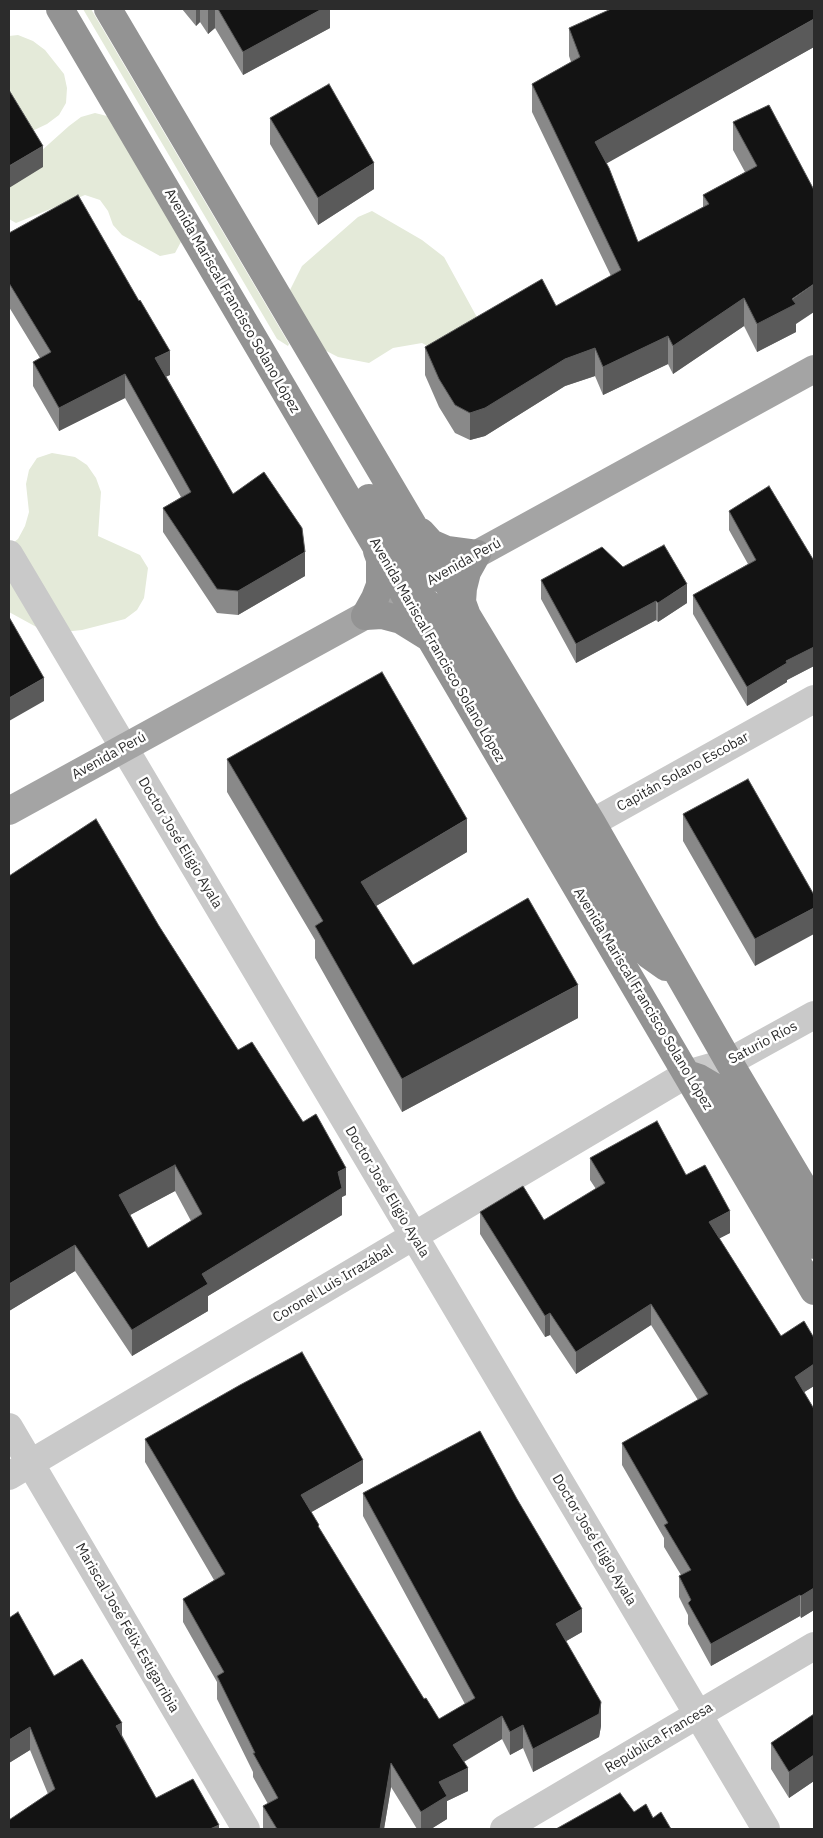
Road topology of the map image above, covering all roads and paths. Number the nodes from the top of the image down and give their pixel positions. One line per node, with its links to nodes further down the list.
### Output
1 (60, 9): 3 (highway, Avenida Mariscal Francisco Solano López)
2 (108, 9): 5 (highway, Avenida Mariscal Francisco Solano López)
3 (209, 262): 6 (highway, Avenida Mariscal Francisco Solano López); 9 (highway)
4 (814, 369): 8 (main road, Avenida Perú)
5 (413, 524): 8 (highway); 9 (highway, Avenida Mariscal Francisco Solano López)
6 (374, 543): 10 (highway, Avenida Mariscal Francisco Solano López); 12 (highway)
7 (9, 554): 15 (street, Doctor José Eligio Ayala)
8 (477, 554): 9 (main road, Avenida Perú); 11 (highway)
9 (439, 575): 10 (main road, Avenida Perú); 11 (highway, Avenida Mariscal Francisco Solano López)
10 (404, 594): 12 (main road, Avenida Perú); 13 (highway, Avenida Mariscal Francisco Solano López); 17 (highway)
11 (466, 614): 17 (highway, Avenida Mariscal Francisco Solano López)
12 (365, 616): 13 (highway); 15 (main road, Avenida Perú)
13 (431, 639): 17 (highway, Avenida Mariscal Francisco Solano López)
14 (814, 699): 17 (street, Capitán Solano Escobar)
15 (124, 748): 16 (main road, Avenida Perú); 21 (street, Doctor José Eligio Ayala)
16 (9, 811)
17 (572, 834): 19 (highway, Avenida Mariscal Francisco Solano López); 19 (highway, Avenida Mariscal Francisco Solano López)
18 (814, 1015): 19 (street, Saturio Ríos)
19 (709, 1068): 20 (highway, Avenida Mariscal Francisco Solano López); 21 (street, Coronel Luis Irrazábal); 22 (highway); 23 (highway, Avenida Mariscal Francisco Solano López)
20 (814, 1205)
21 (414, 1237): 25 (street, Coronel Luis Irrazábal); 27 (street, Doctor José Eligio Ayala)
22 (814, 1245)
23 (814, 1291)
24 (9, 1426): 25 (street, Mariscal José Félix Estigarribia)
25 (20, 1470): 28 (street, Mariscal José Félix Estigarribia)
26 (814, 1646): 27 (street, República Francesa)
27 (698, 1715): 29 (street, República Francesa); 30 (street, Doctor José Eligio Ayala)
28 (246, 1829)
29 (504, 1829)
30 (766, 1829)

